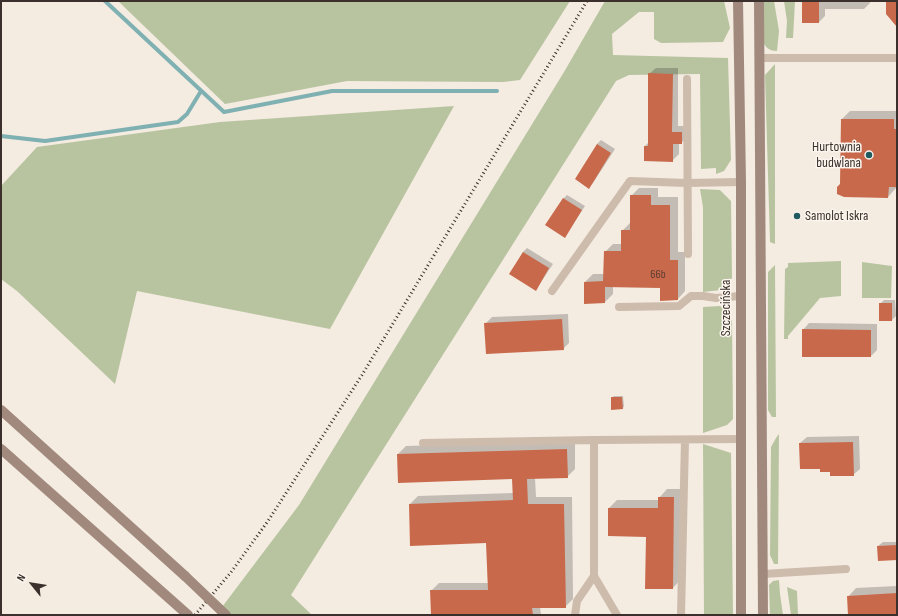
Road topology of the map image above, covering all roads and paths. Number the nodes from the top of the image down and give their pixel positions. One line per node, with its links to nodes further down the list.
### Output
1 (738, 1): 6 (main road, Szczecińska)
2 (759, 1): 3 (main road)
3 (759, 58): 4 (lane); 19 (main road)
4 (897, 58)
5 (687, 79): 7 (lane)
6 (740, 182): 7 (lane); 10 (main road, Szczecińska)
7 (688, 183): 8 (lane); 9 (lane)
8 (688, 254)
9 (552, 291)
10 (740, 296): 11 (lane); 13 (main road, Szczecińska)
11 (619, 307)
12 (1, 410): 22 (main road, bridge)
13 (741, 439): 15 (lane); 26 (main road, Szczecińska)
14 (594, 440): 15 (lane); 16 (lane); 20 (lane)
15 (685, 440): 25 (lane)
16 (423, 443)
17 (1, 449): 21 (main road)
18 (846, 570): 19 (lane)
19 (763, 574): 27 (main road)
20 (594, 576): 23 (lane); 24 (lane)
21 (188, 615)
22 (226, 615)
23 (575, 615)
24 (617, 615)
25 (681, 615)
26 (741, 615)
27 (763, 615)

